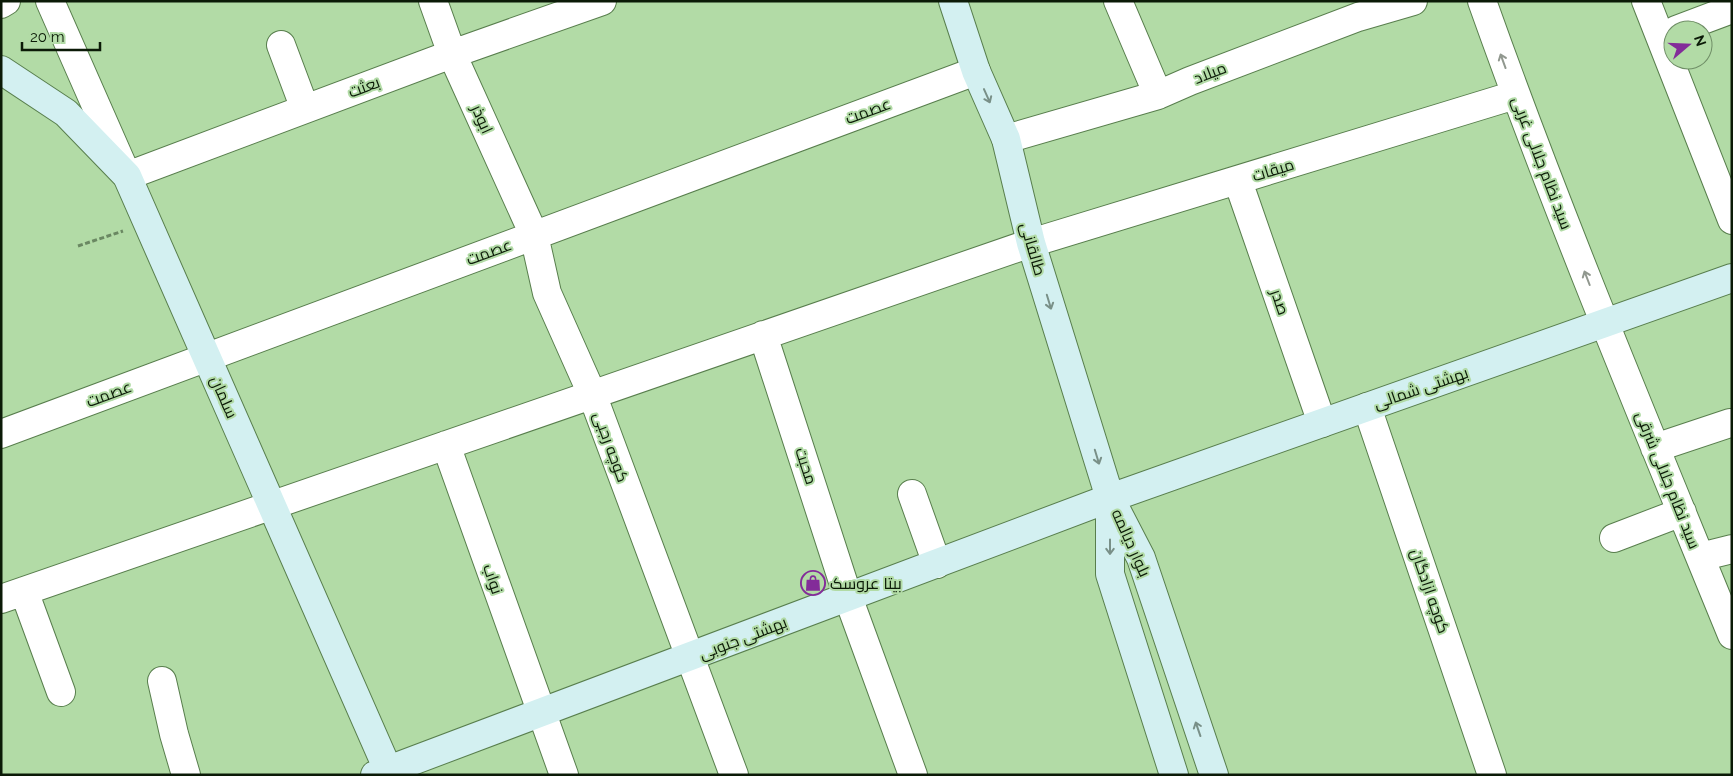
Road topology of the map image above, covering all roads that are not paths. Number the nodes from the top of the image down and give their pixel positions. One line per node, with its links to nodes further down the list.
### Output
1 (6, 1): 9 (street)
2 (50, 1): 24 (street)
3 (433, 1): 16 (street, ابوذر)
4 (953, 1): 19 (main road, طالقانی)
5 (1118, 1): 20 (street)
6 (1413, 1): 11 (street, میلاد)
7 (1482, 1): 21 (street, سید نظام جلالی غربی, one-way to 7)
8 (1646, 1): 14 (street)
9 (1, 4)
10 (588, 4): 16 (street, بعثت)
11 (1355, 9): 20 (street, میلاد)
12 (1732, 10): 13 (street)
13 (1703, 20)
14 (1663, 24)
15 (281, 44): 22 (street)
16 (452, 54): 22 (street, بعثت); 27 (street, ابوذر)
17 (1, 70): 24 (main road, سلمان)
18 (1682, 70): 26 (street)
19 (976, 71): 23 (main road, طالقانی, one-way to 23); 27 (street, عصمت)
20 (1158, 95): 23 (street, میلاد)
21 (1515, 95): 25 (street, میقات); 30 (street, سید نظام جلالی غربی, one-way to 21)
22 (305, 109): 24 (street, بعثت)
23 (1006, 139): 28 (main road, طالقانی)
24 (127, 176): 32 (main road, سلمان)
25 (1238, 181): 28 (street, میقات); 35 (street, صدر)
26 (1732, 220)
27 (534, 235): 32 (street, عصمت); 33 (street, کوچه رجبی)
28 (1030, 243): 31 (street, میقات); 41 (main road, طالقانی, one-way to 41)
29 (1732, 278): 30 (main road, بهشتی شمالی)
30 (1604, 324): 34 (main road, بهشتی شمالی); 39 (street, سید نظام جلالی شرقی)
31 (763, 335): 33 (street, میقات); 49 (street, محبت)
32 (207, 358): 37 (street, عصمت); 42 (main road, سلمان)
33 (592, 394): 38 (street, میقات); 51 (street, کوچه رجبی)
34 (1367, 408): 35 (main road, بهشتی شمالی); 62 (street, کوچه ازادگان)
35 (1322, 423): 41 (main road, بهشتی شمالی)
36 (1730, 423): 39 (street)
37 (1, 434)
38 (446, 445): 42 (street, میقات); 54 (street, نواب)
39 (1655, 448): 43 (street, سید نظام جلالی شرقی)
40 (912, 494): 47 (street)
41 (1110, 498): 47 (main road, بهشتی جنوبی); 60 (main road, بلوار دیالمه, one-way to 60); 61 (main road, بلوار دیالمه, one-way to 41)
42 (271, 505): 48 (street, میقات); 55 (main road, سلمان)
43 (1682, 512): 44 (street); 46 (street, سید نظام جلالی شرقی)
44 (1614, 538)
45 (1732, 549): 46 (street)
46 (1700, 558): 50 (street, سید نظام جلالی شرقی)
47 (937, 564): 49 (main road, بهشتی جنوبی)
48 (13, 595): 53 (street)
49 (848, 598): 51 (main road, بهشتی جنوبی); 59 (street, محبت)
50 (1732, 636)
51 (689, 658): 54 (main road, بهشتی جنوبی); 58 (street, کوچه رجبی)
52 (162, 681): 56 (street)
53 (61, 692)
54 (540, 714): 55 (main road, بهشتی جنوبی); 57 (street, نواب)
55 (384, 773)
56 (186, 775)
57 (564, 775)
58 (734, 775)
59 (913, 775)
60 (1174, 775)
61 (1214, 775)
62 (1492, 775)

